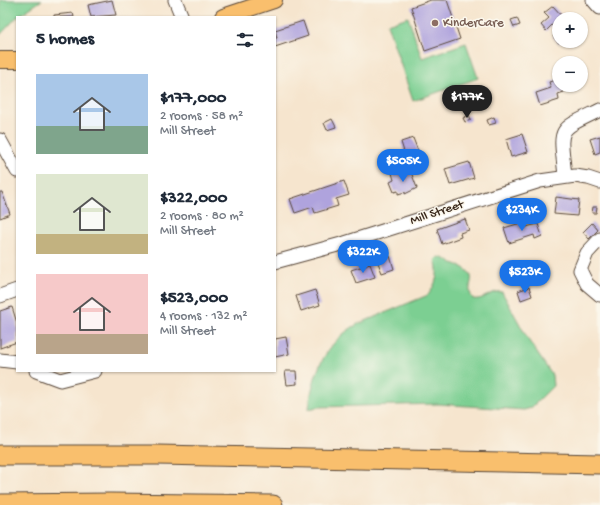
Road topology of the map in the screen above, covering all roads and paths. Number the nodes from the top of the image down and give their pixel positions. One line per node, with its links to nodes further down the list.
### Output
1 (176, 0): 5 (street)
2 (274, 0): 6 (main road)
3 (593, 0): 4 (street)
4 (600, 8)
5 (182, 16)
6 (226, 16)
7 (0, 60): 8 (main road)
8 (16, 60)
9 (600, 110): 12 (street)
10 (0, 140): 11 (street)
11 (10, 167)
12 (565, 176): 13 (street, Mill Street); 15 (street, Mill Street)
13 (600, 182)
14 (600, 239): 17 (street)
15 (276, 262)
16 (16, 290): 18 (street)
17 (600, 295)
18 (0, 296)
19 (0, 360): 20 (street)
20 (16, 362)
21 (39, 372): 22 (street)
22 (91, 372)
23 (0, 455): 24 (highway)
24 (600, 464)
25 (0, 504): 26 (highway)
26 (273, 505)

